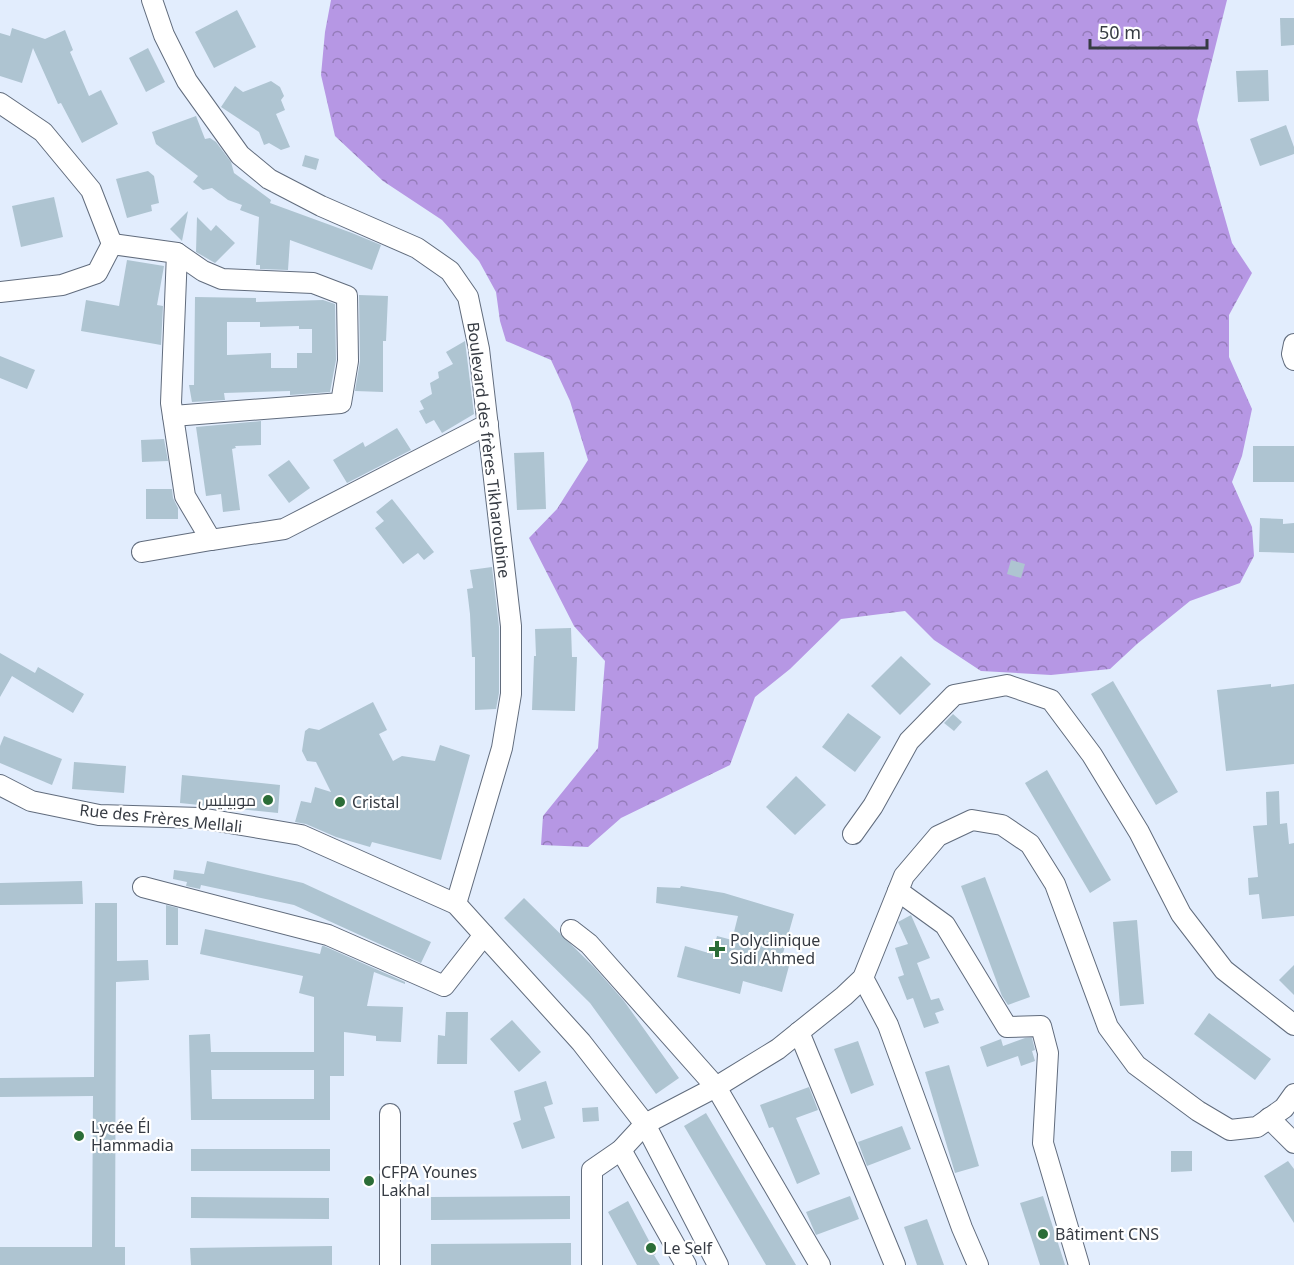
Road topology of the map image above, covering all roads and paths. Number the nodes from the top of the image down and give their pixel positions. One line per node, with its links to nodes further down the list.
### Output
1 (152, 0): 9 (street, Boulevard des frères Tikharoubine)
2 (0, 103): 3 (street)
3 (112, 244): 4 (street); 5 (street)
4 (177, 253): 8 (street); 8 (street)
5 (0, 292)
6 (1294, 344): 7 (street)
7 (1294, 360)
8 (173, 416): 10 (street)
9 (488, 424): 10 (street); 16 (street, Boulevard des frères Tikharoubine)
10 (211, 540): 11 (street)
11 (142, 552)
12 (0, 785): 16 (street, Rue des Frères Mellali)
13 (853, 834): 20 (street)
14 (144, 887): 18 (street)
15 (898, 891): 19 (street); 25 (street); 36 (street)
16 (456, 904): 18 (street)
17 (571, 930): 22 (street)
18 (484, 935): 26 (street)
19 (862, 978): 21 (street); 35 (street)
20 (1294, 1025)
21 (799, 1032): 22 (street); 34 (street)
22 (716, 1087): 26 (street); 33 (street)
23 (1294, 1094): 25 (street)
24 (390, 1114): 29 (street)
25 (1269, 1118): 27 (street)
26 (645, 1124): 28 (street); 32 (street)
27 (1294, 1143)
28 (621, 1150): 30 (street); 31 (street)
29 (390, 1265)
30 (592, 1265)
31 (686, 1265)
32 (718, 1265)
33 (820, 1265)
34 (895, 1265)
35 (978, 1265)
36 (1079, 1265)

